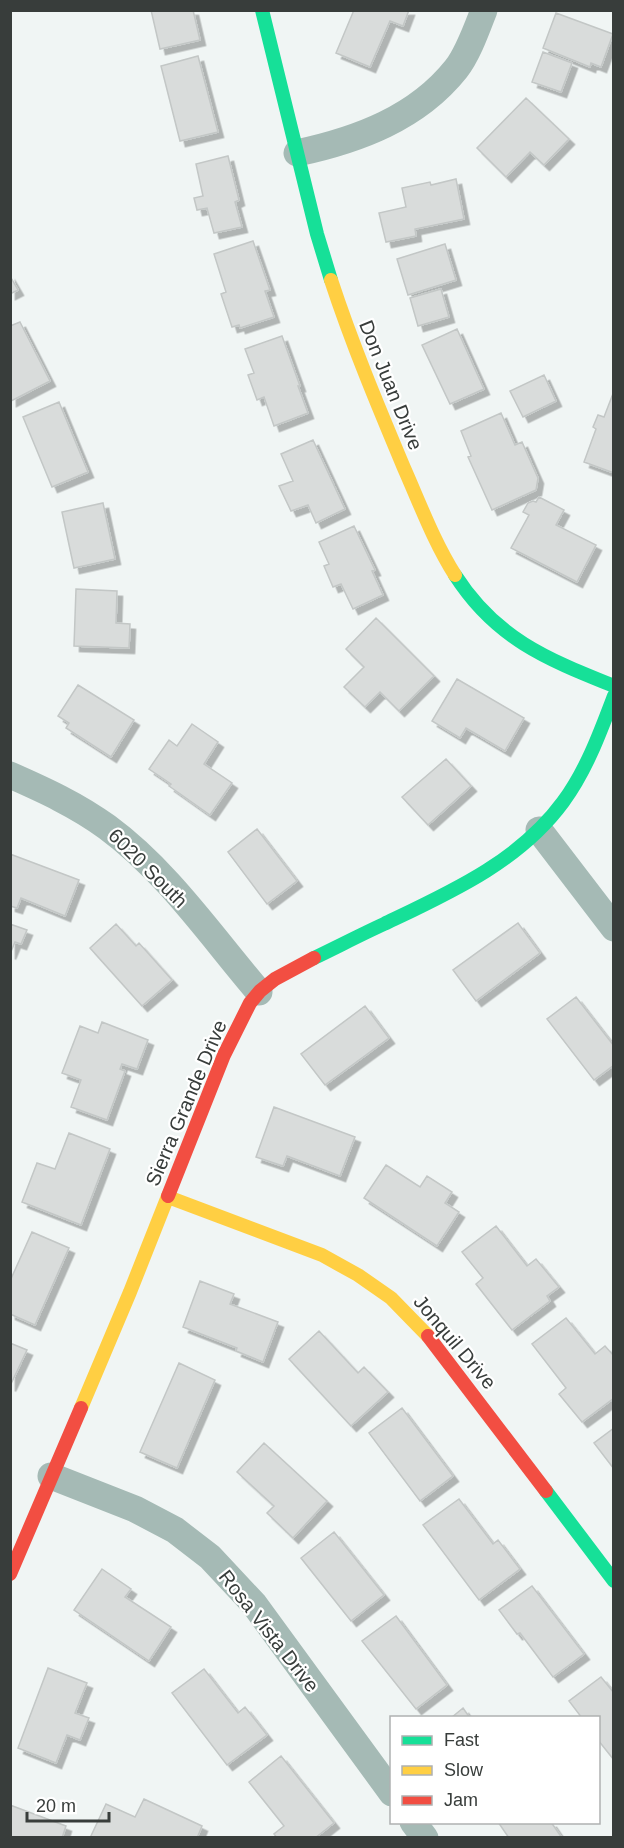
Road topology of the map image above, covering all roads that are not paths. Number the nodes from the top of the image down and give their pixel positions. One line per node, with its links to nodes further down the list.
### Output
1 (262, 10): 3 (street, Don Juan Drive)
2 (484, 10): 3 (street)
3 (297, 153): 4 (street, Don Juan Drive)
4 (614, 686)
5 (614, 696): 7 (street, Sierra Grande Drive)
6 (10, 775): 9 (street, 6020 South)
7 (539, 831): 8 (street); 9 (street, Sierra Grande Drive)
8 (614, 928)
9 (259, 992): 10 (street, Sierra Grande Drive)
10 (168, 1197): 11 (street, Sierra Grande Drive); 13 (street, Jonquil Drive)
11 (51, 1476): 12 (street, Sierra Grande Drive); 14 (street, Rosa Vista Drive)
12 (10, 1574)
13 (614, 1581)
14 (390, 1790)
15 (414, 1824): 16 (street)
16 (425, 1838)

